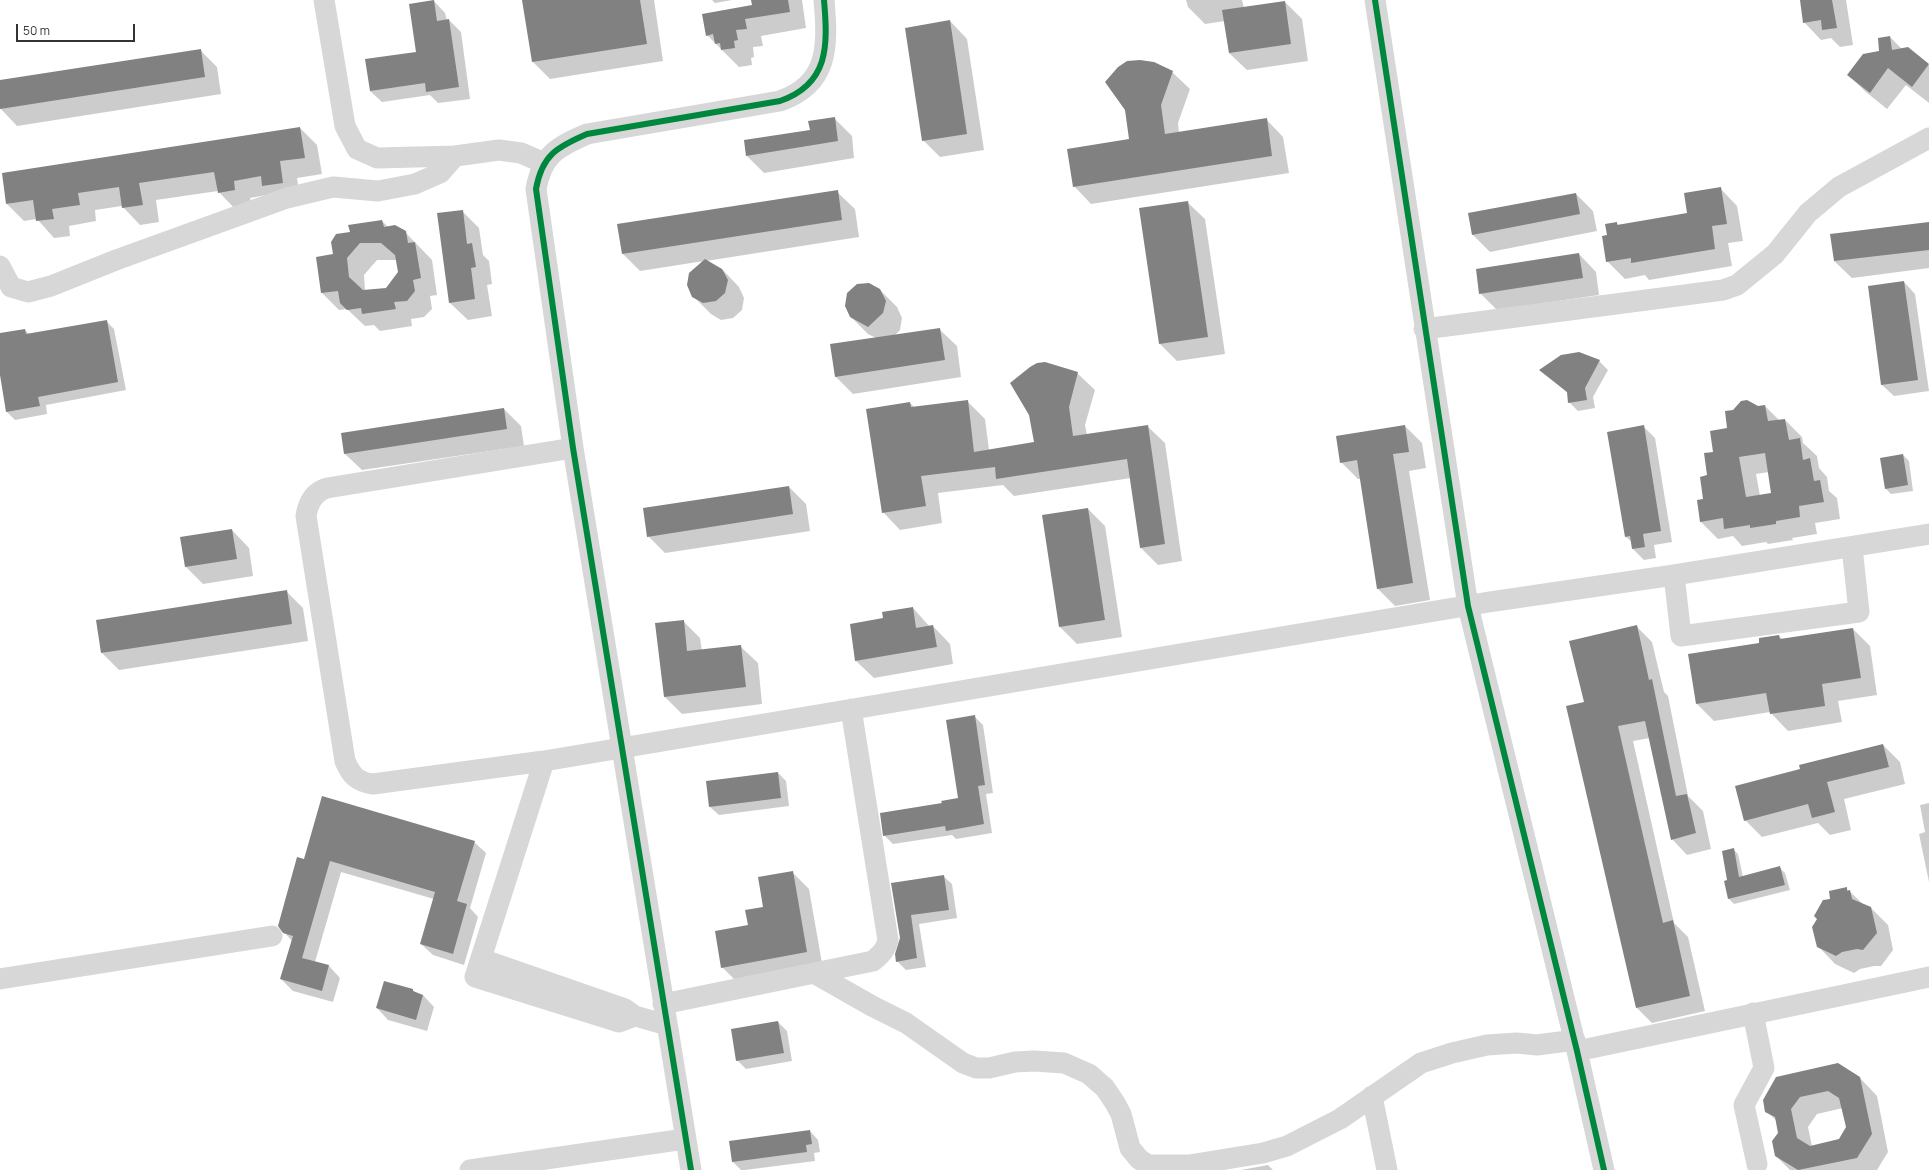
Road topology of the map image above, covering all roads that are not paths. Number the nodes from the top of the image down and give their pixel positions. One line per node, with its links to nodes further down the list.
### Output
1 (324, 0): 5 (street)
2 (824, 0): 6 (street)
3 (1375, 0): 8 (street)
4 (1929, 138): 8 (street)
5 (455, 156): 6 (street); 7 (street)
6 (544, 163): 9 (street)
7 (0, 266)
8 (1424, 329): 13 (street)
9 (573, 448): 15 (street); 16 (street)
10 (1929, 534): 11 (street)
11 (1852, 547): 12 (street); 12 (street)
12 (1674, 575): 13 (street)
13 (1468, 606): 14 (street); 24 (street)
14 (851, 709): 15 (street); 18 (street)
15 (621, 748): 16 (street); 21 (street)
16 (544, 761): 23 (street)
17 (272, 936): 20 (street)
18 (814, 973): 21 (street); 25 (street)
19 (1929, 977): 22 (street)
20 (0, 979)
21 (663, 1004): 23 (street)
22 (1753, 1013): 24 (street); 27 (street)
23 (666, 1025): 26 (street)
24 (1576, 1046): 25 (street); 31 (street)
25 (1372, 1096): 30 (street)
26 (685, 1139): 28 (street); 29 (street)
27 (1756, 1164)
28 (470, 1170)
29 (691, 1170)
30 (1387, 1170)
31 (1604, 1170)

